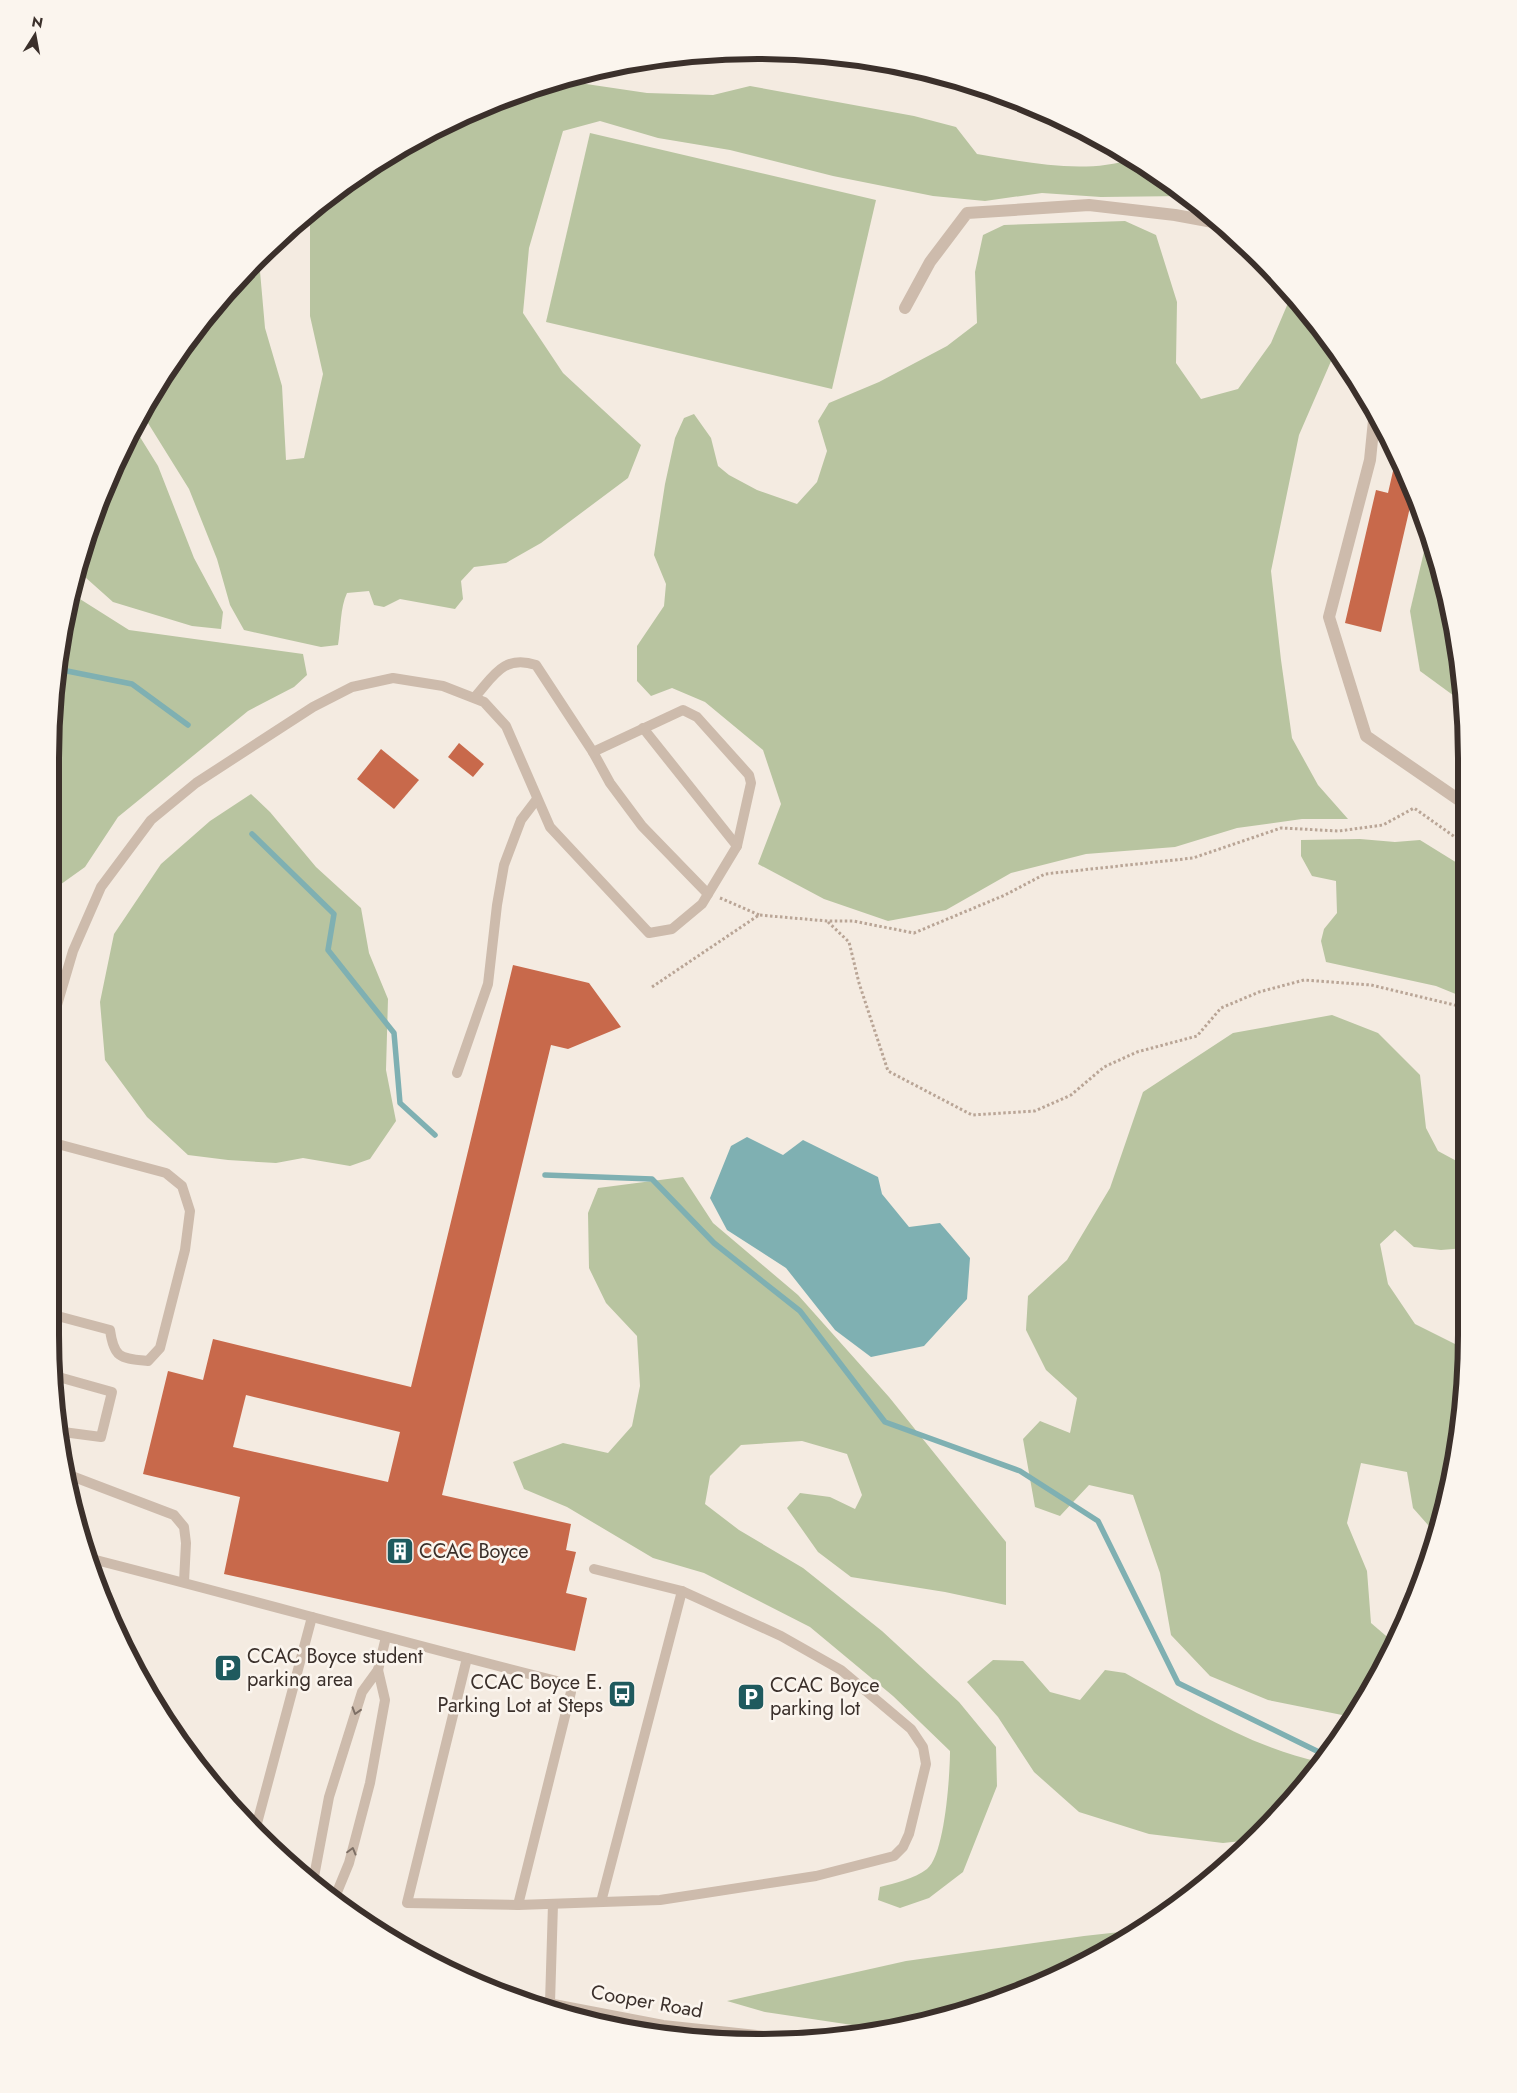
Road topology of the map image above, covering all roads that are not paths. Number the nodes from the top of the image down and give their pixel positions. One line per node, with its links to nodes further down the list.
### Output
1 (1206, 221): 2 (street)
2 (905, 308)
3 (1373, 425): 8 (street)
4 (474, 698): 6 (lane); 7 (lane); 11 (lane)
5 (643, 728): 6 (lane); 9 (lane); 9 (lane)
6 (593, 752): 10 (lane)
7 (537, 799): 10 (lane); 12 (lane)
8 (1458, 799)
9 (737, 846): 10 (lane)
10 (708, 894)
11 (59, 998)
12 (457, 1073)
13 (59, 1144): 14 (lane)
14 (59, 1316)
15 (60, 1377): 16 (lane)
16 (66, 1432)
17 (73, 1477): 20 (lane)
18 (96, 1560): 20 (lane)
19 (594, 1569): 21 (lane)
20 (184, 1582): 22 (lane)
21 (682, 1591): 29 (lane); 29 (lane)
22 (312, 1617): 23 (lane); 26 (lane)
23 (386, 1637): 24 (lane); 25 (lane)
24 (467, 1658): 31 (lane); 31 (lane)
25 (378, 1670): 27 (lane, one-way to 27); 28 (lane, one-way to 25)
26 (257, 1822)
27 (315, 1876)
28 (337, 1892)
29 (601, 1902): 30 (lane)
30 (553, 1904): 31 (lane); 32 (lane)
31 (518, 1905)
32 (550, 2002)
33 (571, 2008): 34 (street, Cooper Road)
34 (624, 2021)

